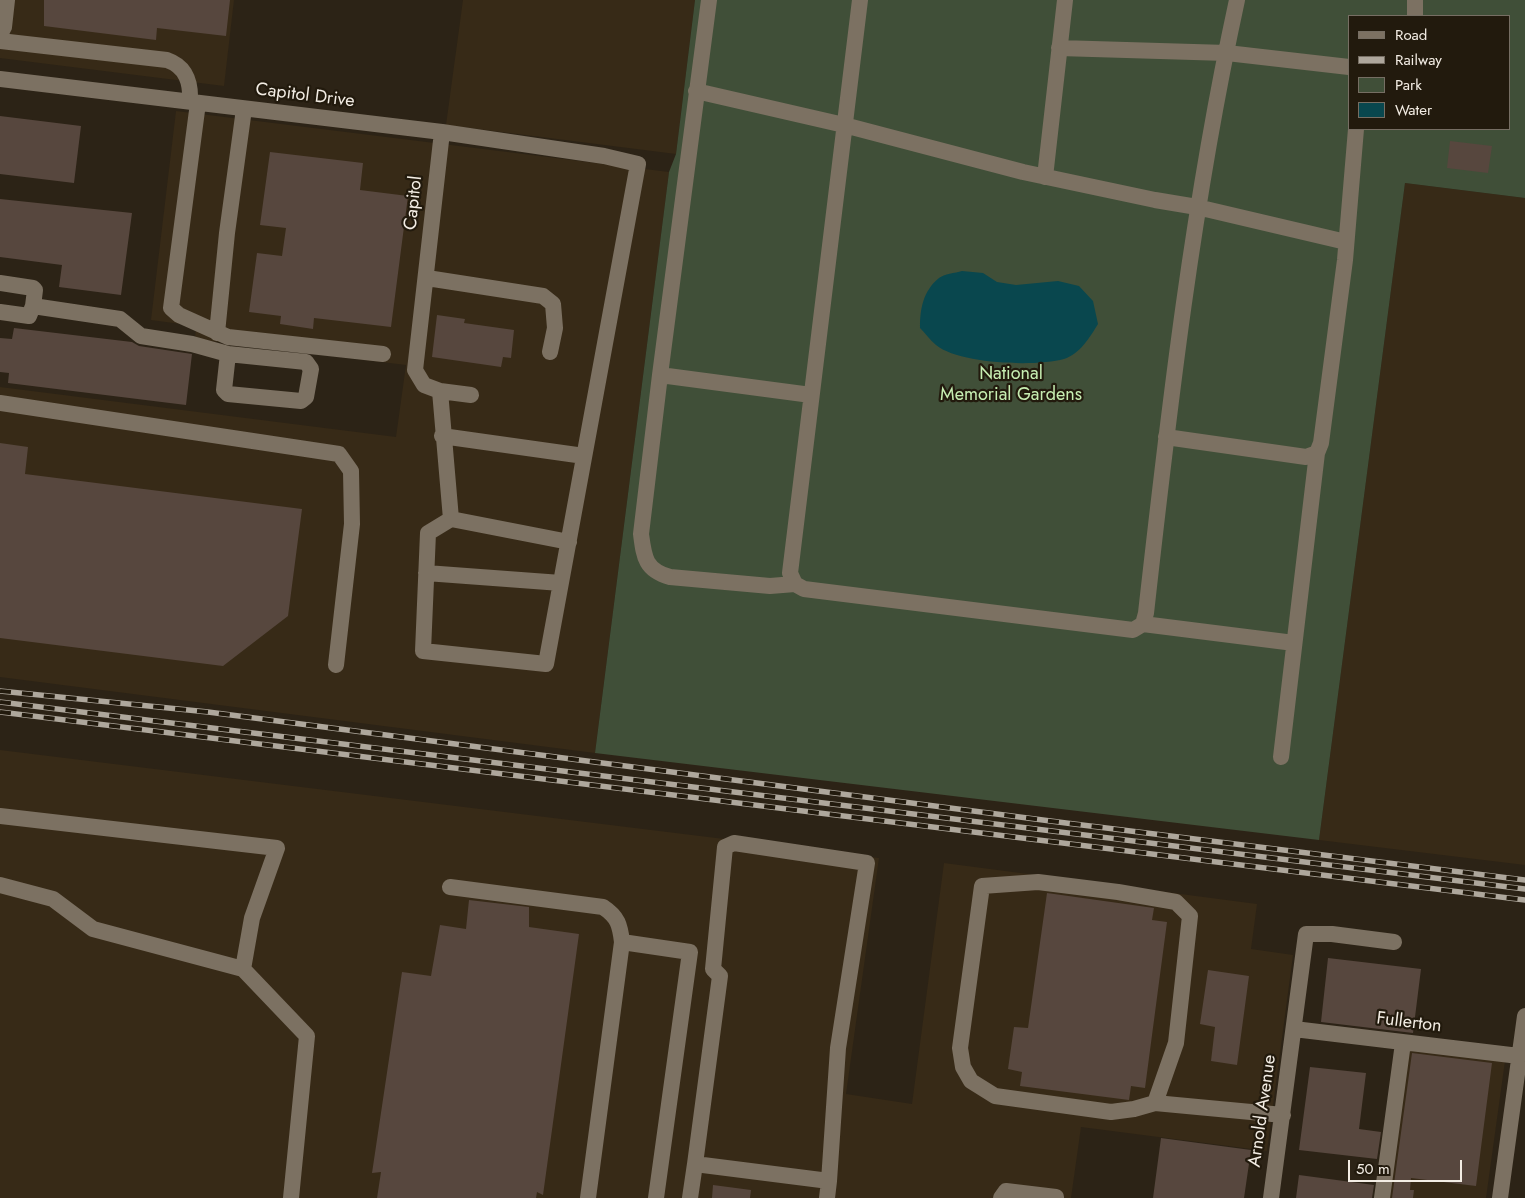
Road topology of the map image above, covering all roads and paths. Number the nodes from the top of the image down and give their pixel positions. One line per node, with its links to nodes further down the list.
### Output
1 (7, 0): 8 (street)
2 (708, 0): 14 (street)
3 (860, 0): 17 (street)
4 (1065, 0): 10 (street)
5 (1237, 0): 11 (street)
6 (1415, 0): 7 (street)
7 (1415, 15)
8 (0, 35)
9 (0, 41): 15 (street)
10 (1059, 48): 11 (street); 20 (street)
11 (1227, 53): 12 (street); 21 (street)
12 (1348, 67)
13 (0, 79): 15 (street, Capitol Drive)
14 (696, 91): 17 (street); 31 (street)
15 (194, 103): 16 (street, Capitol Drive); 27 (street)
16 (244, 109): 19 (street, Capitol Drive); 27 (street)
17 (844, 125): 20 (street); 34 (street)
18 (1356, 130): 22 (street)
19 (442, 132): 23 (street, Capitol); 39 (street, Capitol Drive)
20 (1045, 177): 21 (street)
21 (1197, 206): 22 (street); 37 (street)
22 (1346, 242): 38 (street)
23 (427, 278): 28 (street); 32 (street, Capitol)
24 (0, 283): 25 (street)
25 (31, 311): 26 (street); 29 (street)
26 (0, 312)
27 (217, 333): 30 (street)
28 (550, 352)
29 (228, 354): 29 (street)
30 (383, 354)
31 (660, 375): 34 (street); 44 (street)
32 (440, 391): 33 (street); 36 (street)
33 (471, 395)
34 (811, 395): 44 (street)
35 (0, 404): 47 (street)
36 (442, 436): 39 (street); 40 (street)
37 (1166, 437): 38 (street); 45 (street)
38 (1317, 453): 46 (street)
39 (584, 456): 41 (street)
40 (451, 519): 41 (street); 42 (street)
41 (569, 542): 43 (street)
42 (426, 573): 43 (street); 43 (street)
43 (561, 583)
44 (794, 584): 45 (street)
45 (1143, 624): 46 (street)
46 (1294, 643): 48 (street)
47 (336, 665)
48 (1281, 757)
49 (0, 816): 54 (street)
50 (0, 885): 54 (street)
51 (450, 887): 52 (street)
52 (622, 942): 65 (street); 66 (street)
53 (1394, 942): 56 (street, Arnold Avenue)
54 (244, 969): 64 (street)
55 (1525, 1016): 58 (street)
56 (1294, 1028): 57 (street, Fullerton); 60 (street, Arnold Avenue)
57 (1404, 1043): 58 (street, Fullerton); 71 (street)
58 (1519, 1056): 72 (street)
59 (1156, 1102): 59 (street); 60 (street)
60 (1283, 1115): 70 (street, Arnold Avenue)
61 (695, 1164): 62 (street); 62 (street); 67 (street)
62 (829, 1181): 68 (street)
63 (1056, 1197): 69 (street)
64 (290, 1198)
65 (588, 1198)
66 (656, 1198)
67 (690, 1198)
68 (827, 1198)
69 (1001, 1198)
70 (1272, 1198)
71 (1382, 1198)
72 (1500, 1198)

